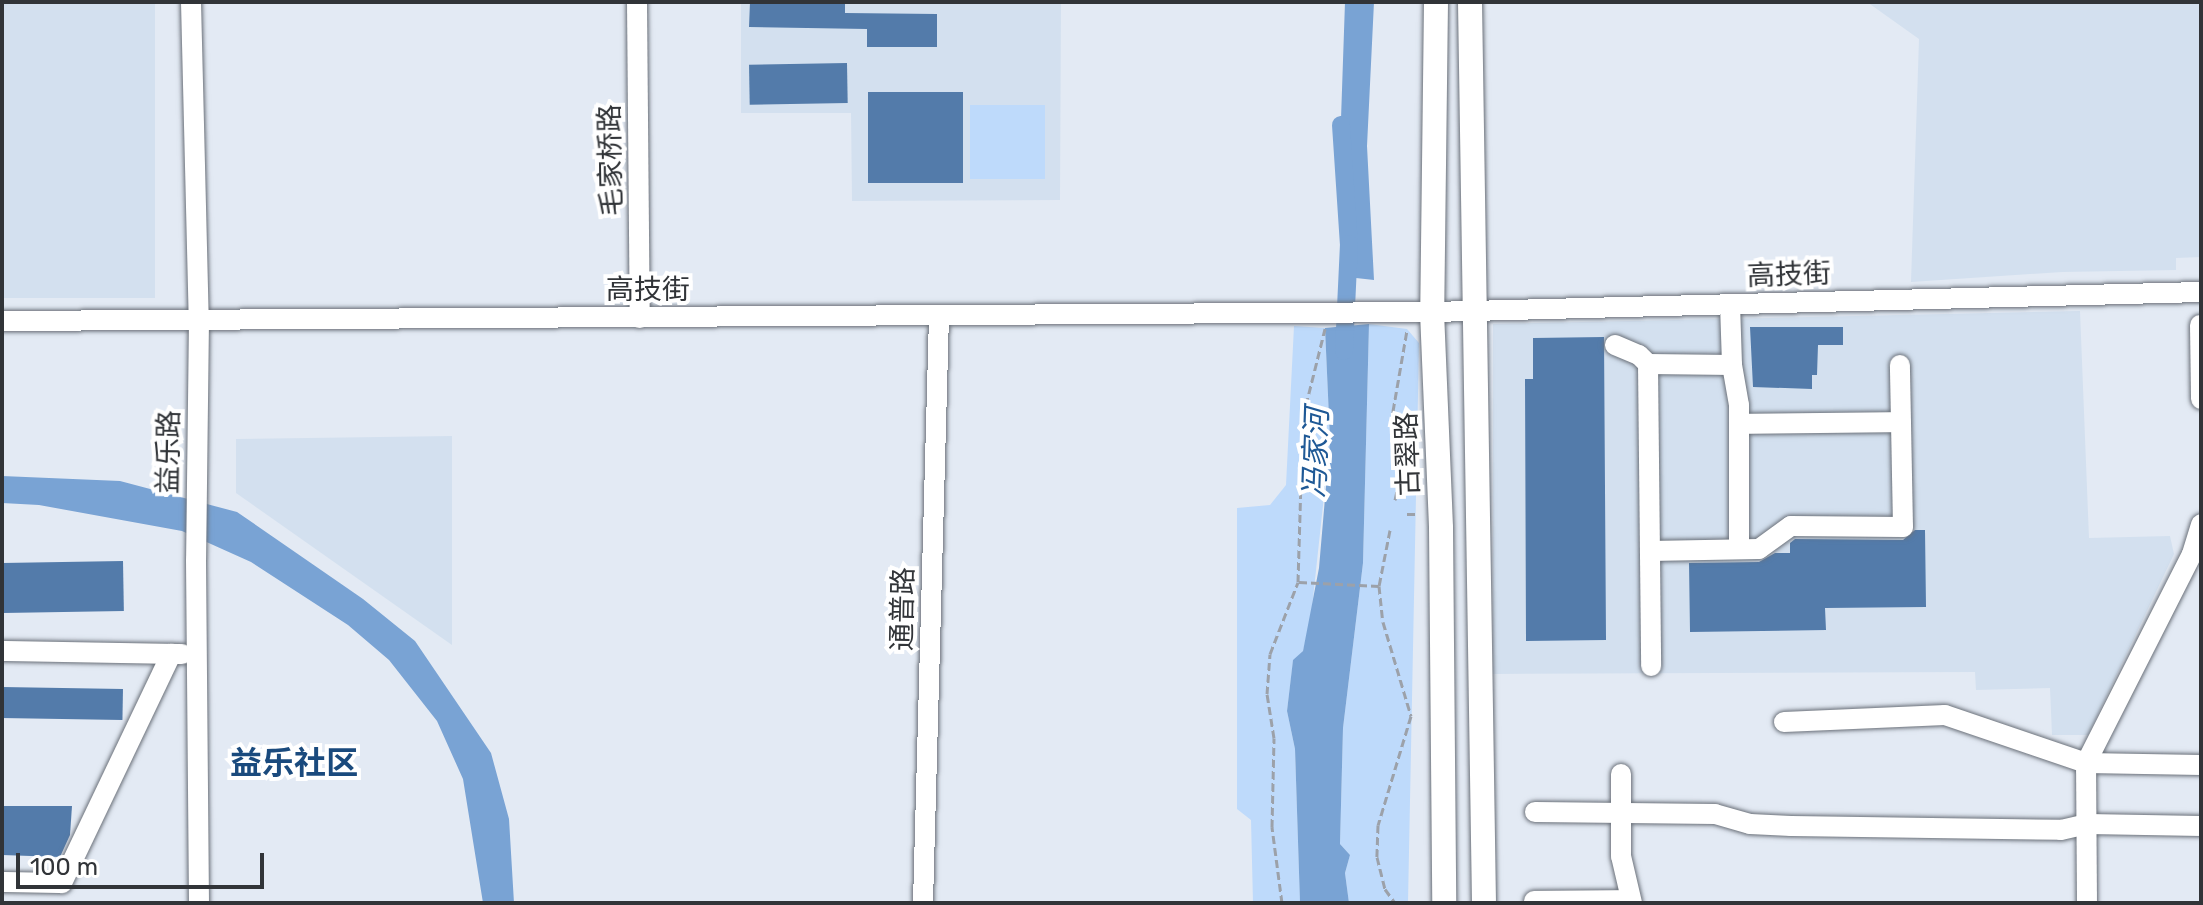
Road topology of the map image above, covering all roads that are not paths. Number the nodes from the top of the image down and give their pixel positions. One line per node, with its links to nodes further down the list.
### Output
1 (191, 2): 11 (street, 益乐路)
2 (637, 2): 10 (street, 毛家桥路)
3 (1436, 2): 8 (main road, 古翠路)
4 (1470, 2): 7 (main road)
5 (2201, 292): 6 (street, 高技街)
6 (1730, 304): 7 (street, 高技街); 16 (street)
7 (1476, 311): 8 (street, 高技街); 42 (main road)
8 (1432, 312): 9 (street, 高技街); 41 (main road, 古翠路)
9 (939, 316): 10 (street, 高技街); 40 (street, 通普路)
10 (640, 318): 11 (street, 高技街)
11 (199, 320): 12 (street, 高技街); 26 (street, 益乐路)
12 (2, 321)
13 (2200, 325): 18 (street)
14 (1615, 345): 15 (street)
15 (1648, 364): 16 (street); 23 (street)
16 (1732, 365): 20 (street)
17 (1900, 365): 19 (street)
18 (2201, 399)
19 (1901, 422): 20 (street); 22 (street)
20 (1739, 424): 22 (street)
21 (2201, 524): 29 (street)
22 (1739, 549): 23 (street)
23 (1650, 551): 27 (street)
24 (2, 651): 25 (street)
25 (171, 654): 26 (street); 36 (street)
26 (198, 654): 39 (street, 益乐路)
27 (1651, 666)
28 (1784, 722): 29 (street)
29 (2086, 763): 30 (street); 34 (street)
30 (2201, 765)
31 (1621, 774): 33 (street)
32 (1535, 812): 33 (street)
33 (1619, 813): 34 (street); 38 (street)
34 (2088, 824): 35 (street); 43 (street)
35 (2201, 826)
36 (2, 882)
37 (1534, 901): 38 (street)
38 (1631, 902)
39 (199, 903)
40 (923, 903)
41 (1444, 903)
42 (1484, 903)
43 (2087, 903)

